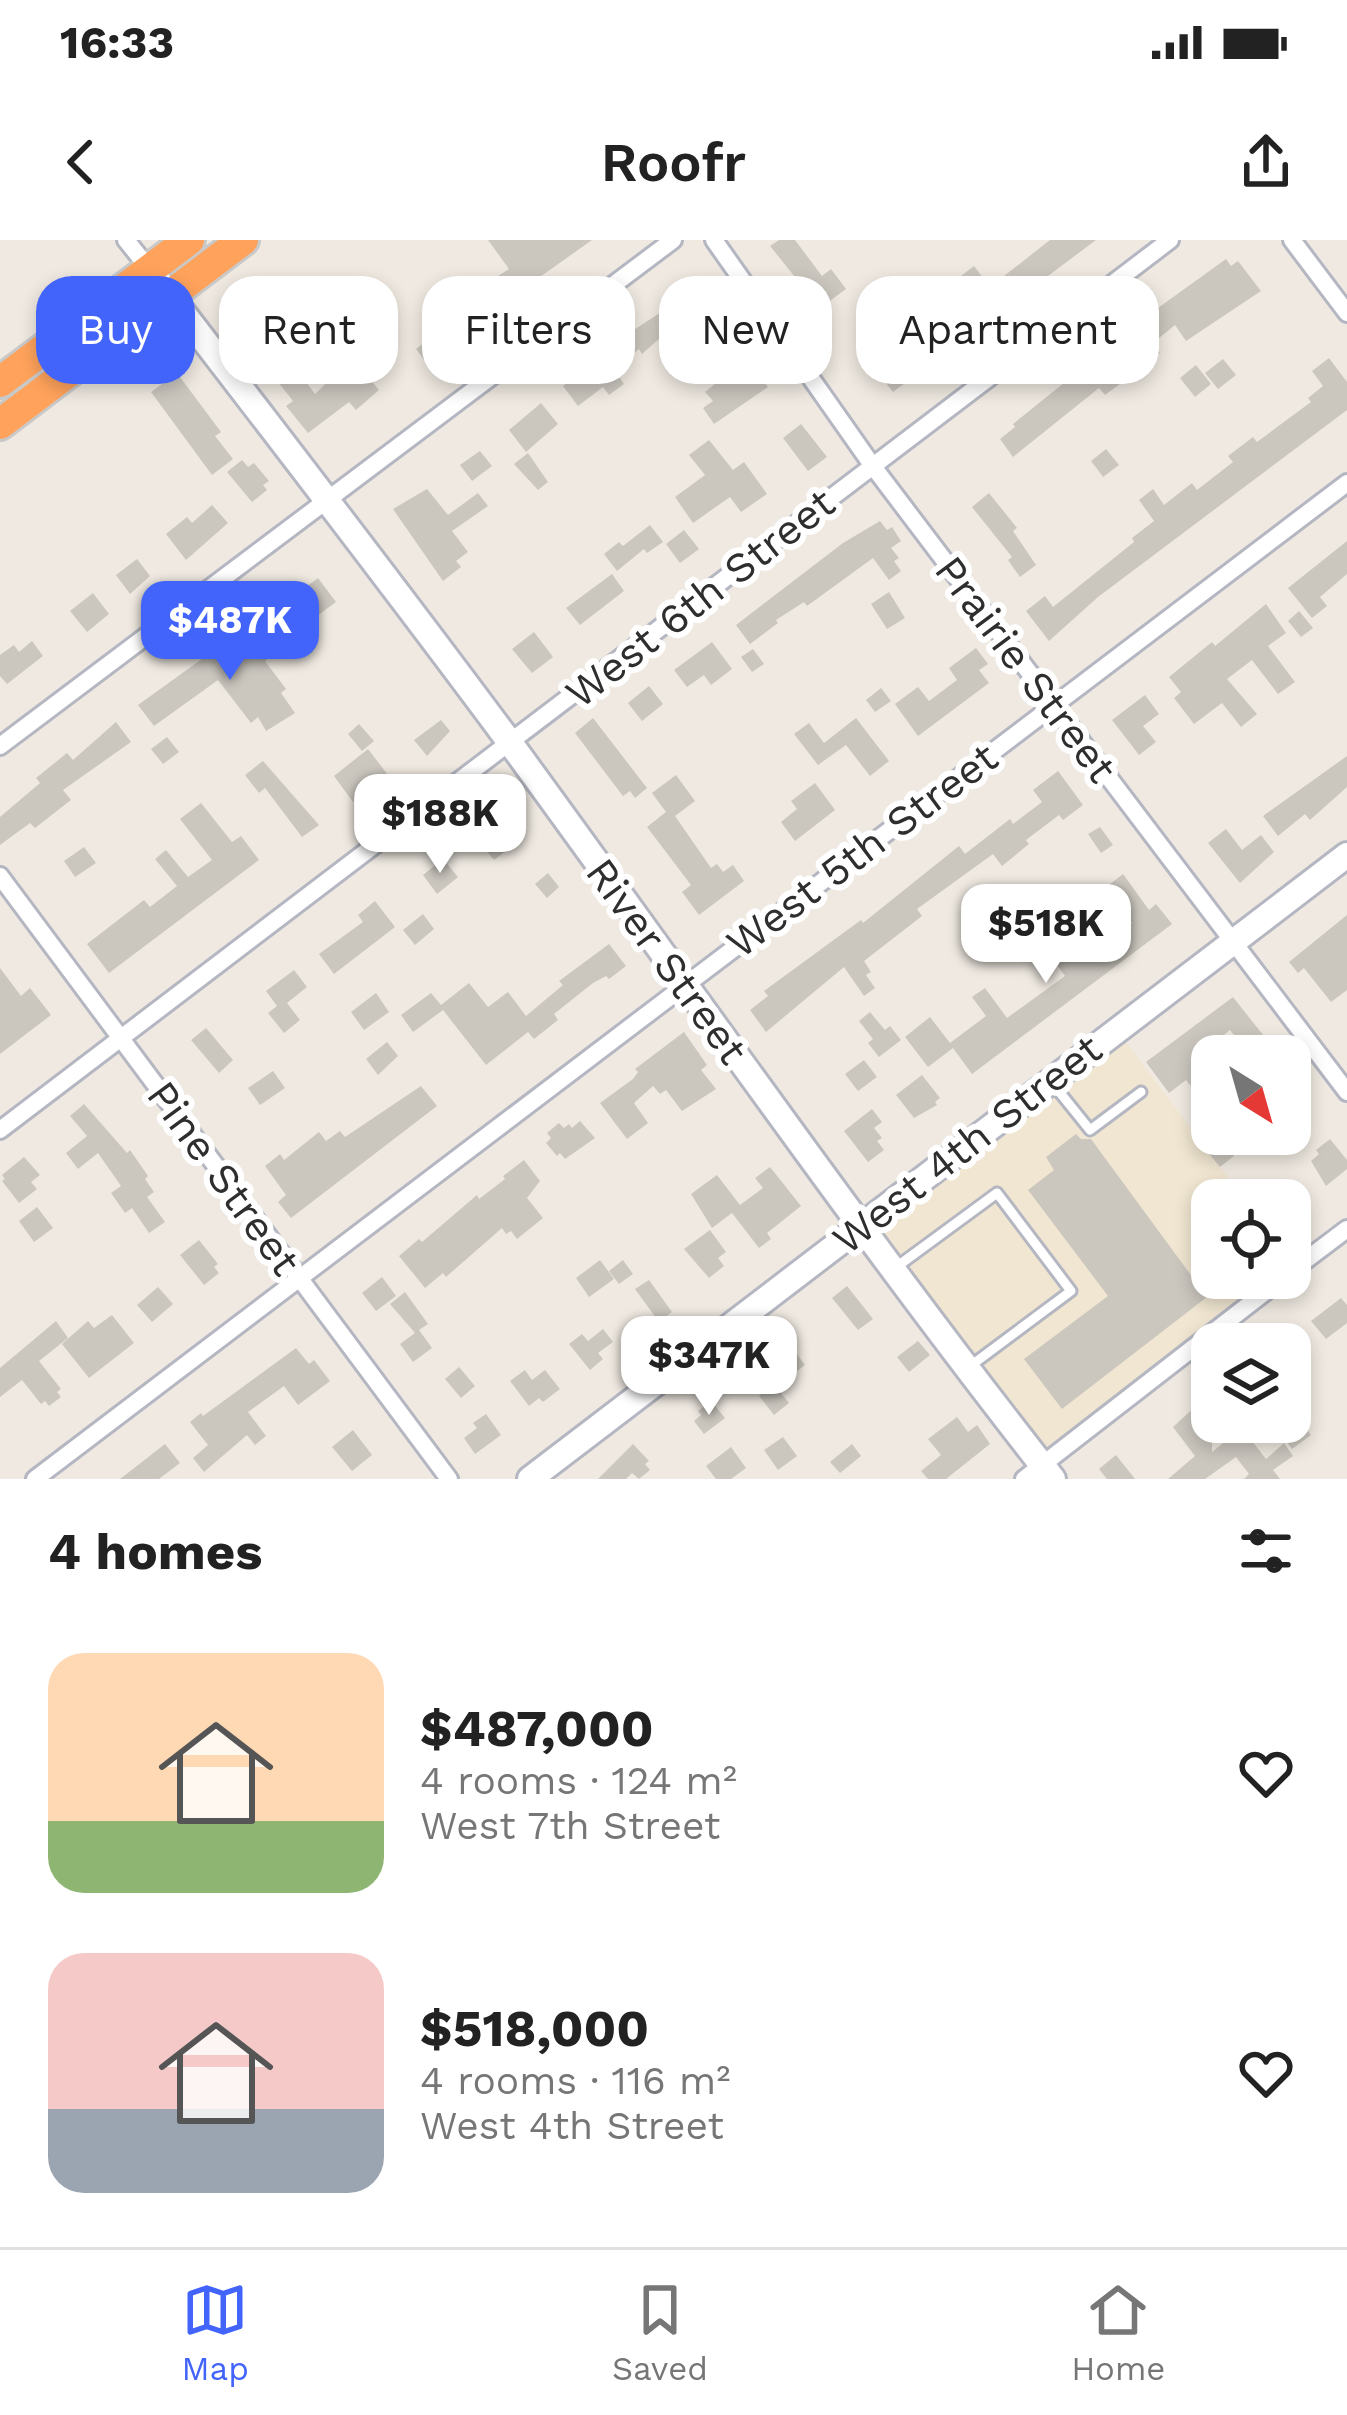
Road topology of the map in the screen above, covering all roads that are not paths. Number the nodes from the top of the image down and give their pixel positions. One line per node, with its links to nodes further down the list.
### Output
1 (126, 240): 8 (street)
2 (189, 240): 9 (highway)
3 (242, 240): 10 (highway)
4 (673, 240): 19 (street)
5 (714, 240): 17 (street, Prairie Street)
6 (1170, 240): 17 (street, West 6th Street)
7 (1292, 240): 11 (street)
8 (154, 276)
9 (163, 276)
10 (171, 276)
11 (1347, 314)
12 (195, 328): 19 (street, River Street)
13 (36, 359): 14 (highway)
14 (0, 382)
15 (45, 384): 16 (highway)
16 (0, 424)
17 (872, 465): 20 (street, Prairie Street); 21 (street, West 6th Street)
18 (1347, 483): 20 (street, West 5th Street)
19 (326, 497): 21 (street, River Street); 22 (street)
20 (1052, 704): 25 (street, Prairie Street); 26 (street, West 5th Street)
21 (510, 743): 26 (street, River Street); 27 (street, West 6th Street)
22 (0, 746)
23 (1347, 856): 25 (street, West 4th Street)
24 (0, 876): 27 (street, Pine Street)
25 (1232, 941): 28 (street, West 4th Street); 30 (street, Prairie Street)
26 (684, 986): 32 (street, River Street); 36 (street, West 5th Street)
27 (121, 1038): 31 (street, West 6th Street); 36 (street, Pine Street)
28 (1050, 1080): 29 (lane); 32 (street, West 4th Street)
29 (1141, 1092)
30 (1347, 1092)
31 (0, 1130)
32 (863, 1225): 35 (street, River Street); 42 (street, West 4th Street)
33 (1347, 1229): 34 (street)
34 (1311, 1256)
35 (895, 1268): 38 (street, River Street); 38 (lane)
36 (298, 1279): 40 (street, West 5th Street); 41 (street, Pine Street)
37 (1256, 1299): 39 (street)
38 (969, 1367): 39 (street, River Street)
39 (1040, 1474)
40 (34, 1479)
41 (449, 1479)
42 (530, 1479)

